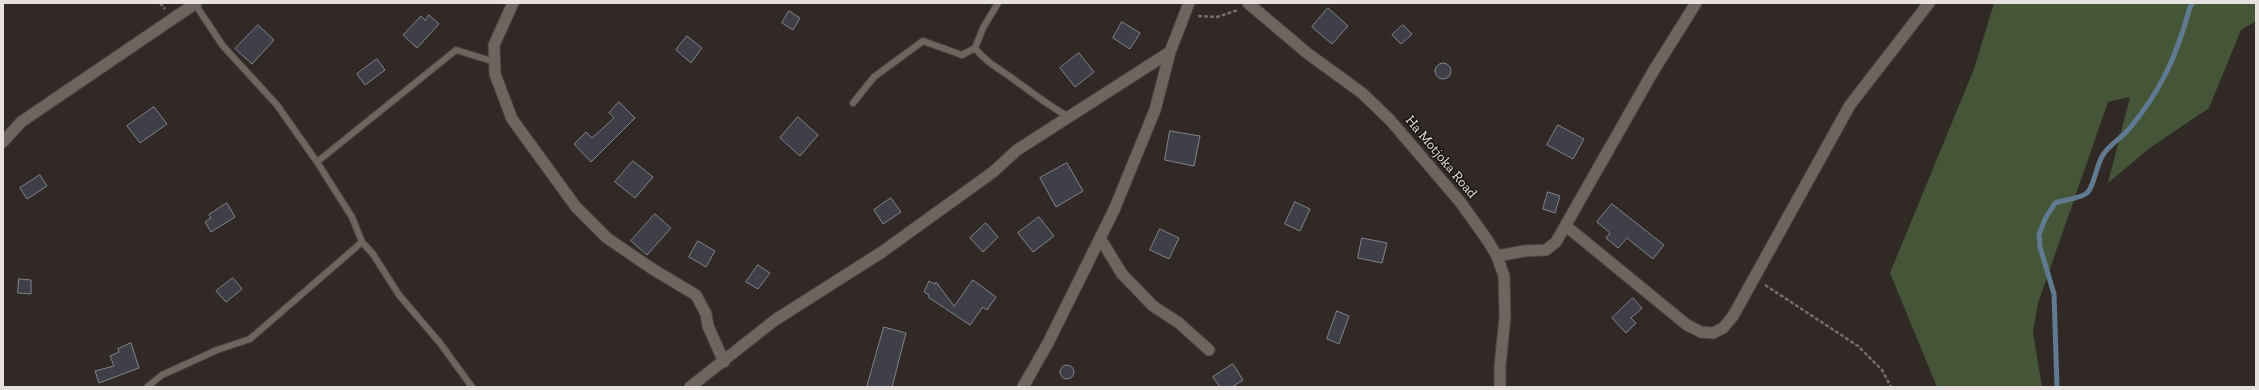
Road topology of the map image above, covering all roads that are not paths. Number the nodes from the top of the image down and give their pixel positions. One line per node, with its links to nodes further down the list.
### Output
1 (195, 3): 13 (street); 14 (lane)
2 (513, 3): 10 (street)
3 (998, 3): 8 (lane)
4 (1189, 3): 9 (street)
5 (1248, 3): 18 (street, Ha Motjoka Road)
6 (1696, 3): 15 (street)
7 (1929, 3): 15 (street)
8 (975, 48): 11 (lane); 12 (lane)
9 (1170, 52): 12 (street); 16 (street)
10 (495, 62): 14 (lane); 20 (street)
11 (853, 102)
12 (1069, 117): 20 (street)
13 (3, 142)
14 (317, 162): 17 (lane)
15 (1566, 226): 18 (street)
16 (1100, 238): 19 (street); 24 (street)
17 (362, 242): 21 (lane); 22 (lane)
18 (1497, 256): 25 (street, Ha Motjoka Road)
19 (1209, 350)
20 (724, 362): 23 (street)
21 (147, 387)
22 (472, 387)
23 (690, 387)
24 (1022, 387)
25 (1500, 387)

